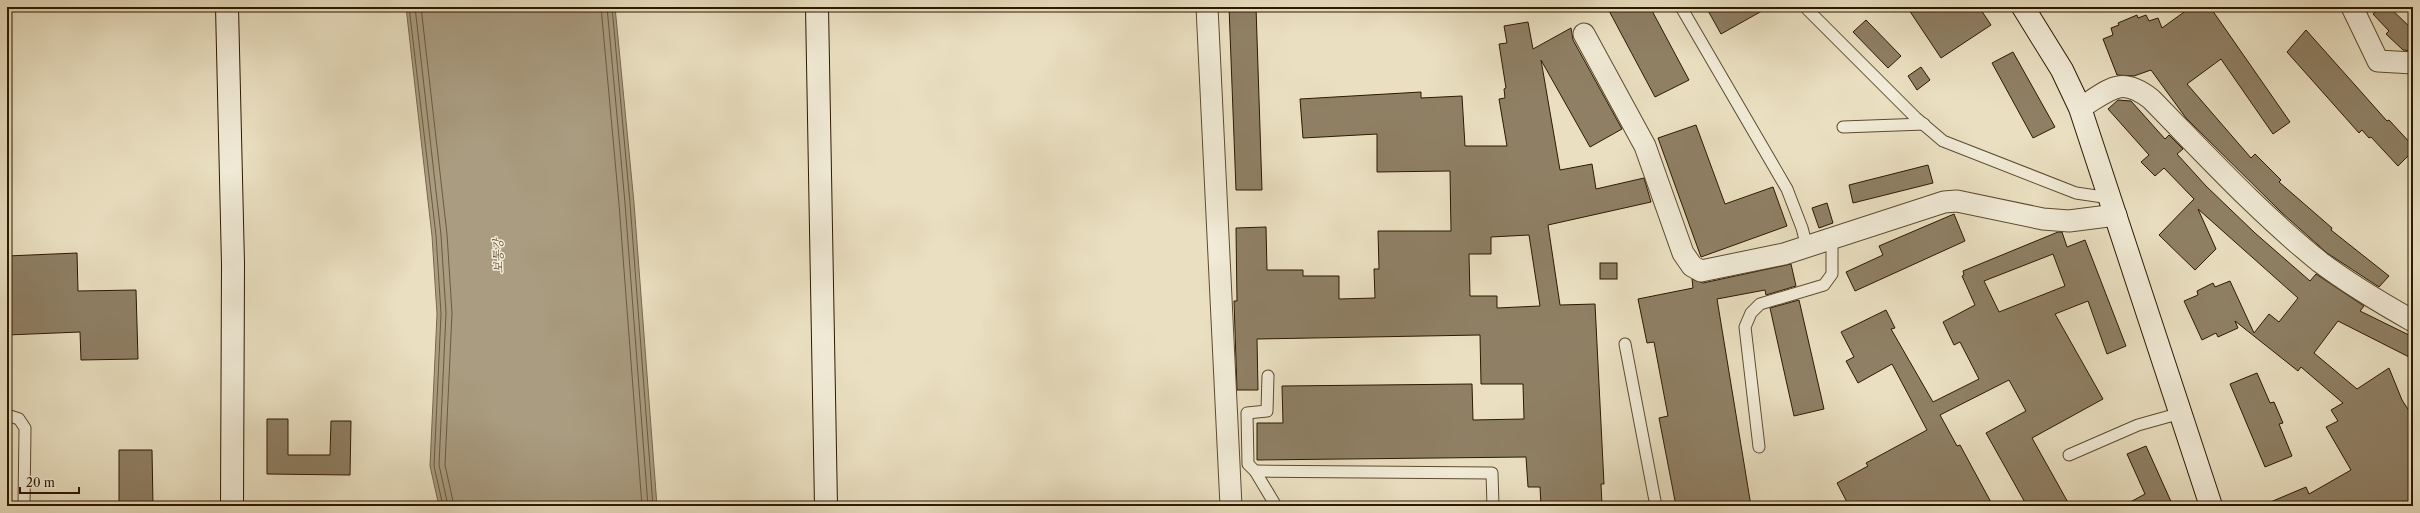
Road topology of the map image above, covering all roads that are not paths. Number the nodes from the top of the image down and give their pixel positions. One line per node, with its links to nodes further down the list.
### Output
1 (227, 7): 25 (street)
2 (817, 7): 26 (street)
3 (1207, 7): 27 (street)
4 (1681, 7): 15 (lane)
5 (2023, 7): 10 (street)
6 (2352, 7): 9 (street)
7 (1807, 9): 11 (lane)
8 (1584, 34): 15 (street)
9 (2413, 63)
10 (2080, 108): 13 (street); 16 (street)
11 (1924, 124): 12 (lane); 13 (lane)
12 (1843, 127)
13 (2113, 207): 14 (street); 19 (street)
14 (1832, 239): 15 (street); 21 (lane)
15 (1807, 247)
16 (2413, 321)
17 (1625, 344): 30 (lane)
18 (1268, 376): 23 (lane)
19 (2181, 413): 22 (lane); 31 (street)
20 (7, 414): 24 (lane)
21 (1759, 447)
22 (2069, 455)
23 (1255, 471): 28 (lane); 29 (lane)
24 (24, 506)
25 (232, 506)
26 (826, 506)
27 (1231, 506)
28 (1276, 506)
29 (1493, 506)
30 (1656, 506)
31 (2211, 506)

